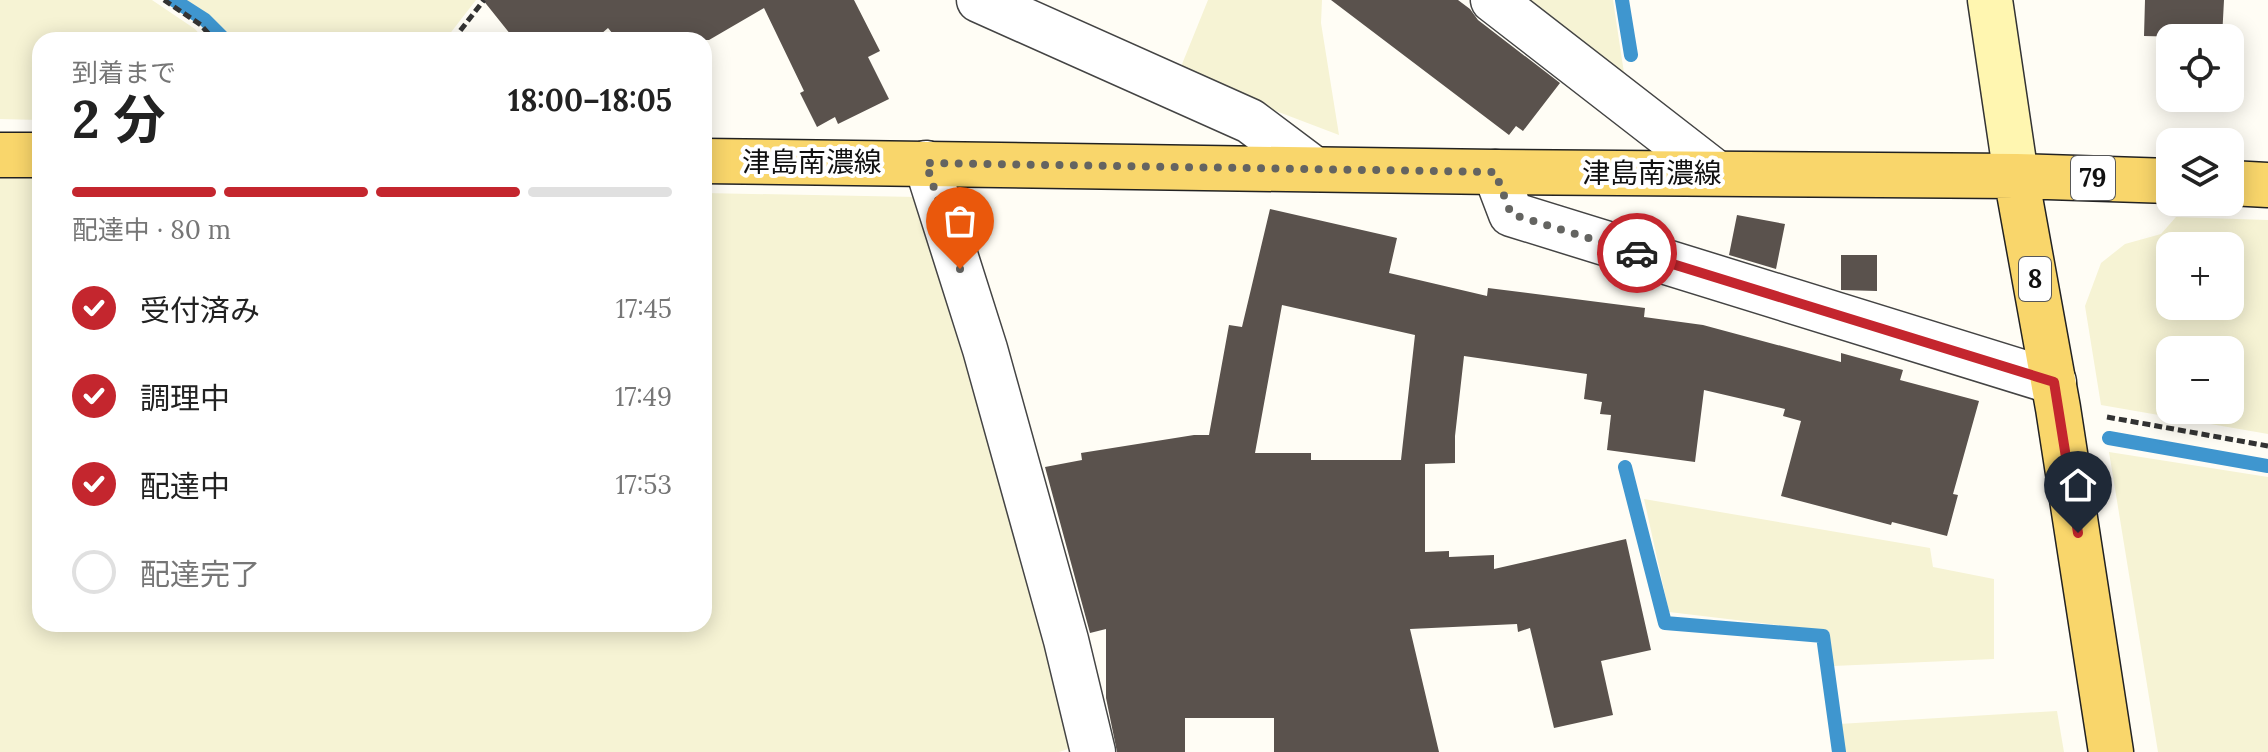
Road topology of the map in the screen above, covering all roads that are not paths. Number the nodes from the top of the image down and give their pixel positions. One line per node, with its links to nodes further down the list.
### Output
1 (979, 0): 8 (street)
2 (1493, 0): 10 (street)
3 (1990, 0): 11 (main road)
4 (0, 155): 5 (main road)
5 (32, 155)
6 (712, 161): 7 (main road, 津島南濃線)
7 (926, 163): 8 (main road, 津島南濃線); 16 (street)
8 (1314, 169): 9 (main road, 津島南濃線)
9 (1495, 172): 10 (main road, 津島南濃線); 15 (street)
10 (1716, 173): 11 (main road, 津島南濃線)
11 (2016, 176): 12 (main road, 79); 15 (main road, 8)
12 (2156, 181)
13 (2244, 184): 14 (main road)
14 (2268, 185)
15 (2056, 395): 17 (main road, 8)
16 (1093, 752)
17 (2111, 752)

